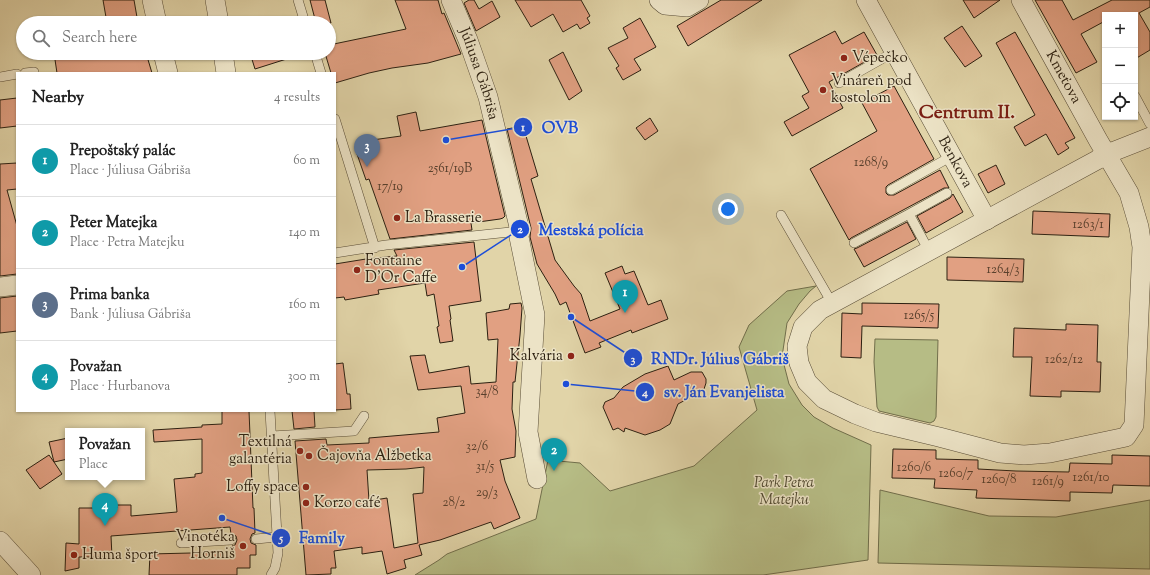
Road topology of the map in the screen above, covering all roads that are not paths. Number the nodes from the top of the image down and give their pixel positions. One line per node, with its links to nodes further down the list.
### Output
1 (152, 0): 9 (street)
2 (216, 0): 10 (street)
3 (298, 0): 11 (lane)
4 (452, 0): 33 (street, Júliusa Gábriša)
5 (659, 0): 6 (street)
6 (699, 0)
7 (866, 0): 12 (street, Benkova)
8 (1021, 0): 26 (street, Kmeťova)
9 (155, 16)
10 (218, 16)
11 (303, 16)
12 (894, 52): 21 (lane); 27 (street, Benkova)
13 (165, 60): 16 (street)
14 (224, 60): 17 (street)
15 (317, 60): 18 (lane)
16 (168, 72)
17 (226, 72)
18 (321, 72)
19 (16, 74): 20 (lane)
20 (0, 77)
21 (839, 83)
22 (1138, 102): 24 (lane)
23 (336, 122): 35 (lane)
24 (1150, 124)
25 (1150, 137): 26 (street)
26 (1107, 154): 32 (street); 40 (street, Kmeťova)
27 (952, 156): 28 (lane); 32 (street, Benkova)
28 (891, 190)
29 (947, 193): 30 (lane)
30 (909, 214): 34 (lane); 36 (lane)
31 (781, 215): 40 (lane)
32 (987, 220): 36 (street)
33 (520, 231): 35 (lane); 44 (street, Júliusa Gábriša)
34 (854, 243)
35 (375, 248): 37 (lane)
36 (930, 251): 40 (street)
37 (336, 253)
38 (16, 285): 39 (street)
39 (0, 287)
40 (826, 307)
41 (270, 412): 43 (lane)
42 (364, 416): 43 (lane)
43 (272, 436): 45 (lane)
44 (537, 479)
45 (277, 537): 46 (lane); 51 (lane)
46 (256, 539)
47 (231, 540): 49 (lane)
48 (0, 541): 50 (street)
49 (181, 543)
50 (30, 574)
51 (270, 575)

